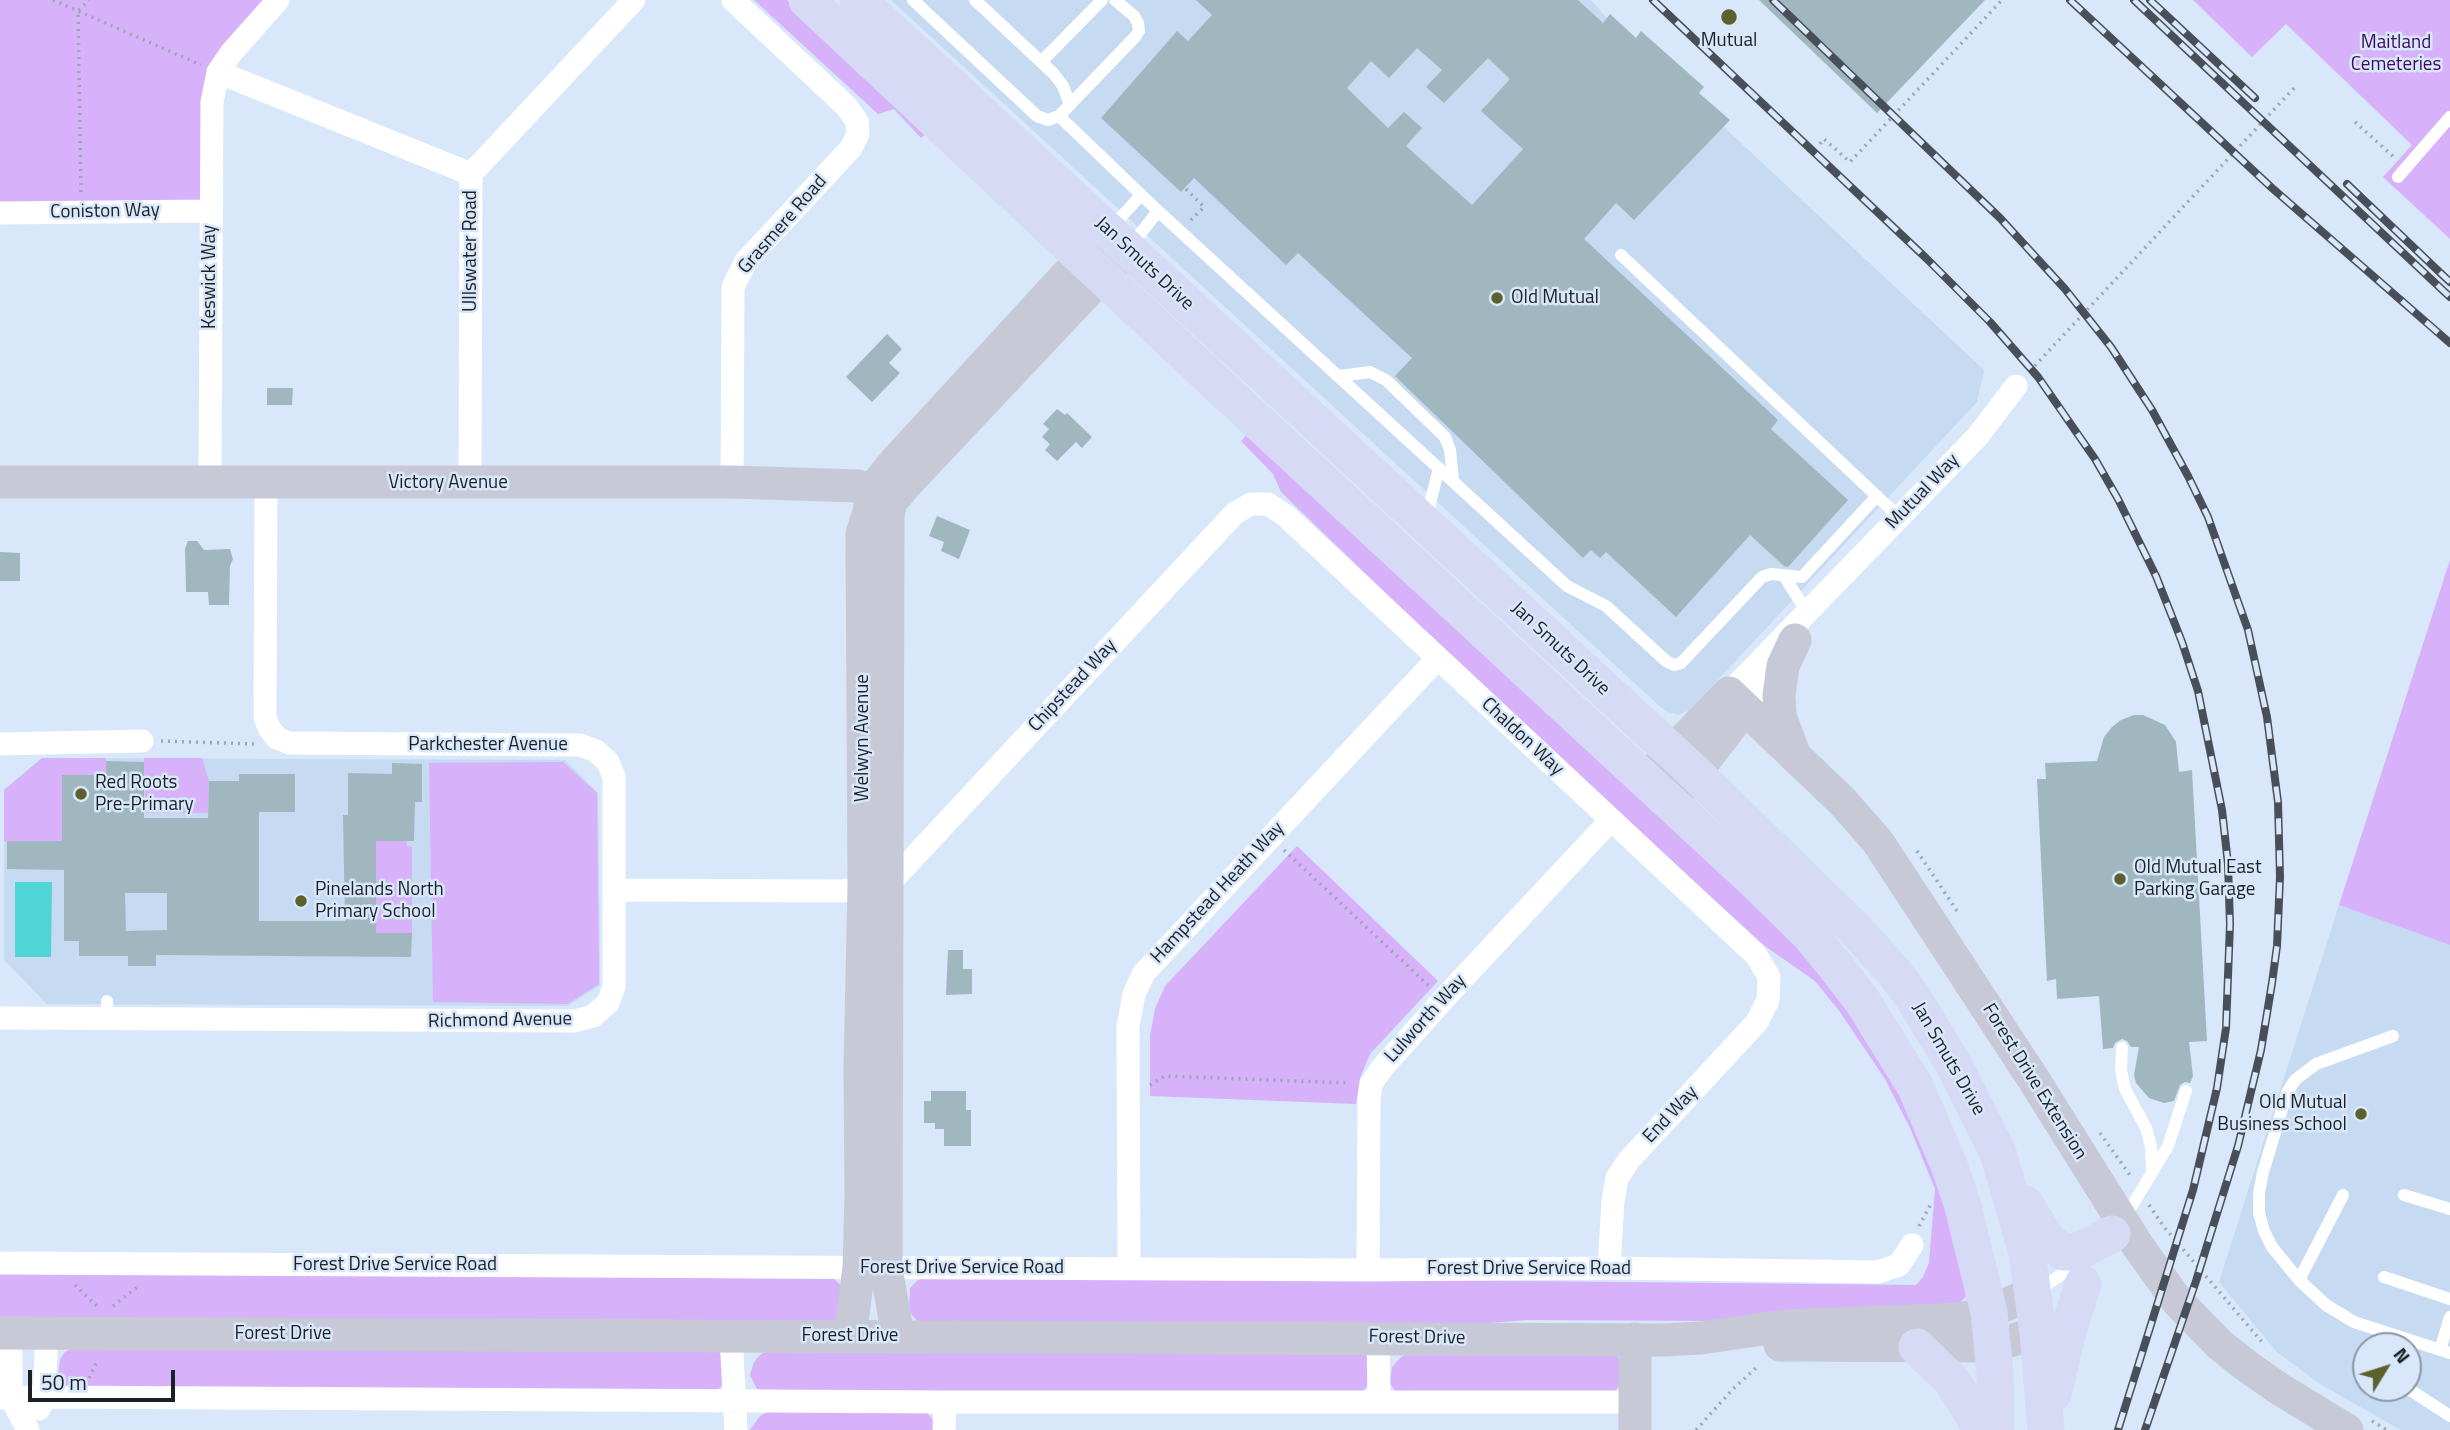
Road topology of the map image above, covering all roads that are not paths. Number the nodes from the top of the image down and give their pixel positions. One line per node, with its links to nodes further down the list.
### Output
1 (278, 0): 11 (street, Keswick Way)
2 (634, 0): 16 (street, Ullswater Road)
3 (733, 0): 30 (street, Grasmere Road)
4 (807, 0): 23 (main road, Jan Smuts Drive)
5 (858, 0): 21 (main road, Jan Smuts Drive)
6 (913, 0): 13 (lane)
7 (975, 0): 10 (lane)
8 (1102, 0): 10 (lane)
9 (1115, 0): 12 (lane)
10 (1041, 62): 12 (lane)
11 (218, 72): 16 (street); 18 (street, Keswick Way)
12 (1070, 105): 13 (lane)
13 (1059, 116): 17 (lane)
14 (2450, 117): 15 (lane)
15 (2402, 172)
16 (471, 174): 32 (street, Ullswater Road)
17 (1141, 195): 19 (lane); 21 (lane)
18 (211, 211): 20 (street, Coniston Way); 28 (street, Keswick Way)
19 (1158, 211): 21 (lane); 24 (lane)
20 (0, 213)
21 (1118, 240): 23 (street); 38 (main road, Jan Smuts Drive)
22 (1621, 255): 35 (lane)
23 (1092, 267): 34 (street); 49 (main road, Jan Smuts Drive)
24 (1339, 376): 26 (lane); 27 (lane)
25 (2017, 386): 37 (street, Mutual Way)
26 (1439, 468): 27 (lane); 38 (lane)
27 (1453, 480): 40 (lane)
28 (210, 481): 29 (street, Victory Avenue); 31 (street, Victory Avenue)
29 (0, 482)
30 (732, 482): 32 (street, Victory Avenue); 33 (street, Victory Avenue)
31 (266, 483): 32 (street, Victory Avenue); 52 (street, Parkchester Avenue)
32 (470, 483)
33 (829, 486): 34 (street, Victory Avenue); 39 (street)
34 (882, 496): 39 (street, Welwyn Avenue); 51 (street, Welwyn Avenue)
35 (1877, 496): 37 (lane); 41 (lane)
36 (1268, 504): 43 (street, Chaldon Way); 51 (street, Chipstead Way)
37 (1899, 517): 42 (street, Mutual Way)
38 (1425, 525): 48 (main road, Jan Smuts Drive)
39 (862, 534): 51 (street, Welwyn Avenue)
40 (1784, 576): 41 (lane); 42 (lane)
41 (1802, 577): 42 (lane)
42 (1801, 626): 44 (street, Mutual Way); 47 (street)
43 (1438, 657): 50 (street, Chaldon Way); 65 (street, Hampstead Heath Way)
44 (1737, 700): 47 (street, Forest Drive Extension); 48 (street, Mutual Way)
45 (142, 741): 46 (street)
46 (0, 744)
47 (1795, 755): 71 (street, Forest Drive Extension)
48 (1683, 763): 49 (street, Mutual Way); 58 (main road, Jan Smuts Drive)
49 (1657, 789): 71 (main road, Jan Smuts Drive)
50 (1610, 821): 53 (street, Chaldon Way); 68 (street, Lulworth Way)
51 (875, 887): 52 (street); 66 (street, Welwyn Avenue)
52 (614, 890): 54 (street, Richmond Avenue)
53 (1769, 977): 67 (street, End Way)
54 (0, 1018)
55 (2393, 1036): 70 (lane)
56 (2122, 1048): 59 (lane)
57 (2186, 1091): 59 (lane)
58 (1998, 1153): 71 (main road, Jan Smuts Drive); 71 (main road)
59 (2152, 1172): 71 (lane)
60 (2343, 1195): 70 (lane)
61 (2404, 1195): 62 (lane)
62 (2450, 1209)
63 (1912, 1245): 67 (street, Forest Drive Service Road)
64 (0, 1264): 66 (street, Forest Drive Service Road)
65 (1129, 1267): 66 (street, Forest Drive Service Road); 68 (street, Forest Drive Service Road)
66 (873, 1268): 78 (street, Welwyn Avenue); 79 (street, Welwyn Avenue)
67 (1609, 1268): 68 (street, Forest Drive Service Road)
68 (1368, 1270)
69 (2384, 1277): 72 (lane)
70 (2299, 1280): 75 (lane)
71 (2061, 1289): 81 (street, Forest Drive); 84 (street, Forest Drive); 98 (main road, Jan Smuts Drive); 99 (main road, Jan Smuts Drive); 99 (main road); 100 (street, Forest Drive Extension)
72 (2450, 1299)
73 (2450, 1317): 85 (lane)
74 (47, 1332): 76 (street, Forest Drive); 77 (street, Forest Drive); 86 (street)
75 (2381, 1332)
76 (5, 1333): 87 (street)
77 (731, 1336): 79 (street, Forest Drive); 89 (street)
78 (898, 1336): 79 (street, Forest Drive); 80 (street, Forest Drive)
79 (850, 1337)
80 (1378, 1337): 82 (street, Forest Drive); 90 (street)
81 (1701, 1338): 82 (street, Forest Drive); 84 (street, Forest Drive)
82 (1635, 1339): 92 (street)
83 (2422, 1346): 85 (lane)
84 (1917, 1347): 97 (main road)
85 (2445, 1351)
86 (44, 1396): 87 (street); 89 (street); 94 (street)
87 (6, 1398): 94 (street)
88 (2422, 1398): 93 (lane)
89 (736, 1400): 91 (street); 95 (street)
90 (1379, 1400): 91 (street); 92 (street)
91 (945, 1402): 96 (street)
92 (1635, 1416)
93 (2450, 1416)
94 (28, 1428)
95 (736, 1430)
96 (944, 1430)
97 (1981, 1430)
98 (1996, 1430)
99 (2035, 1430)
100 (2347, 1430)

